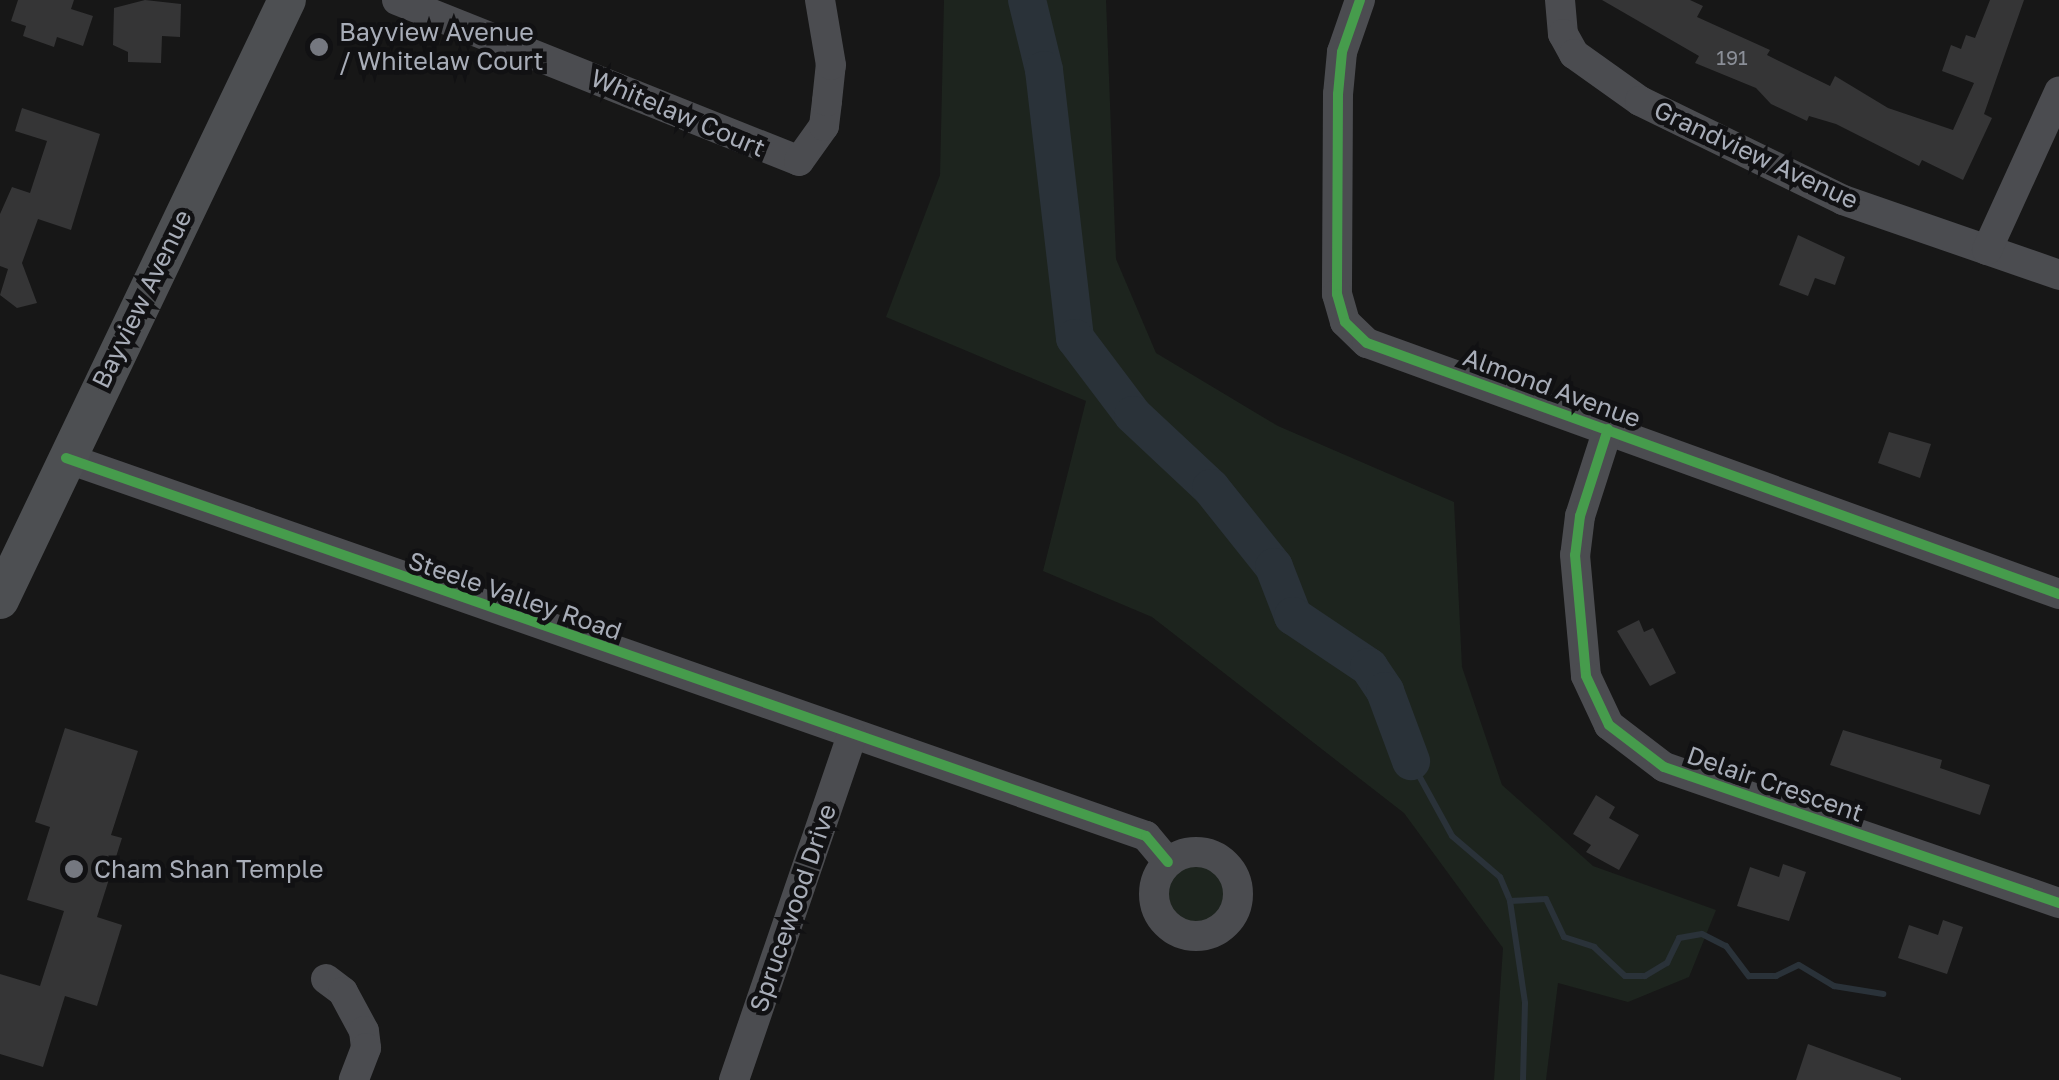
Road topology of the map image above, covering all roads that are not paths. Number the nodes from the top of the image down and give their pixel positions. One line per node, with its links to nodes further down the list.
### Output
1 (287, 0): 10 (main road, Bayview Avenue)
2 (397, 0): 3 (street, Whitelaw Court)
3 (820, 0)
4 (1360, 0): 9 (street, Almond Avenue)
5 (1560, 0): 7 (street, Grandview Avenue)
6 (2059, 92): 7 (street)
7 (1987, 250): 8 (street, Grandview Avenue)
8 (2059, 275)
9 (1608, 429): 11 (street, Almond Avenue); 15 (street, Delair Crescent)
10 (66, 458): 12 (main road, Bayview Avenue); 13 (street, Steele Valley Road)
11 (2059, 594)
12 (0, 600)
13 (852, 736): 14 (street, Steele Valley Road); 18 (street, Sprucewood Drive)
14 (1168, 862)
15 (2059, 903)
16 (326, 979): 17 (street)
17 (354, 1080)
18 (734, 1080)

